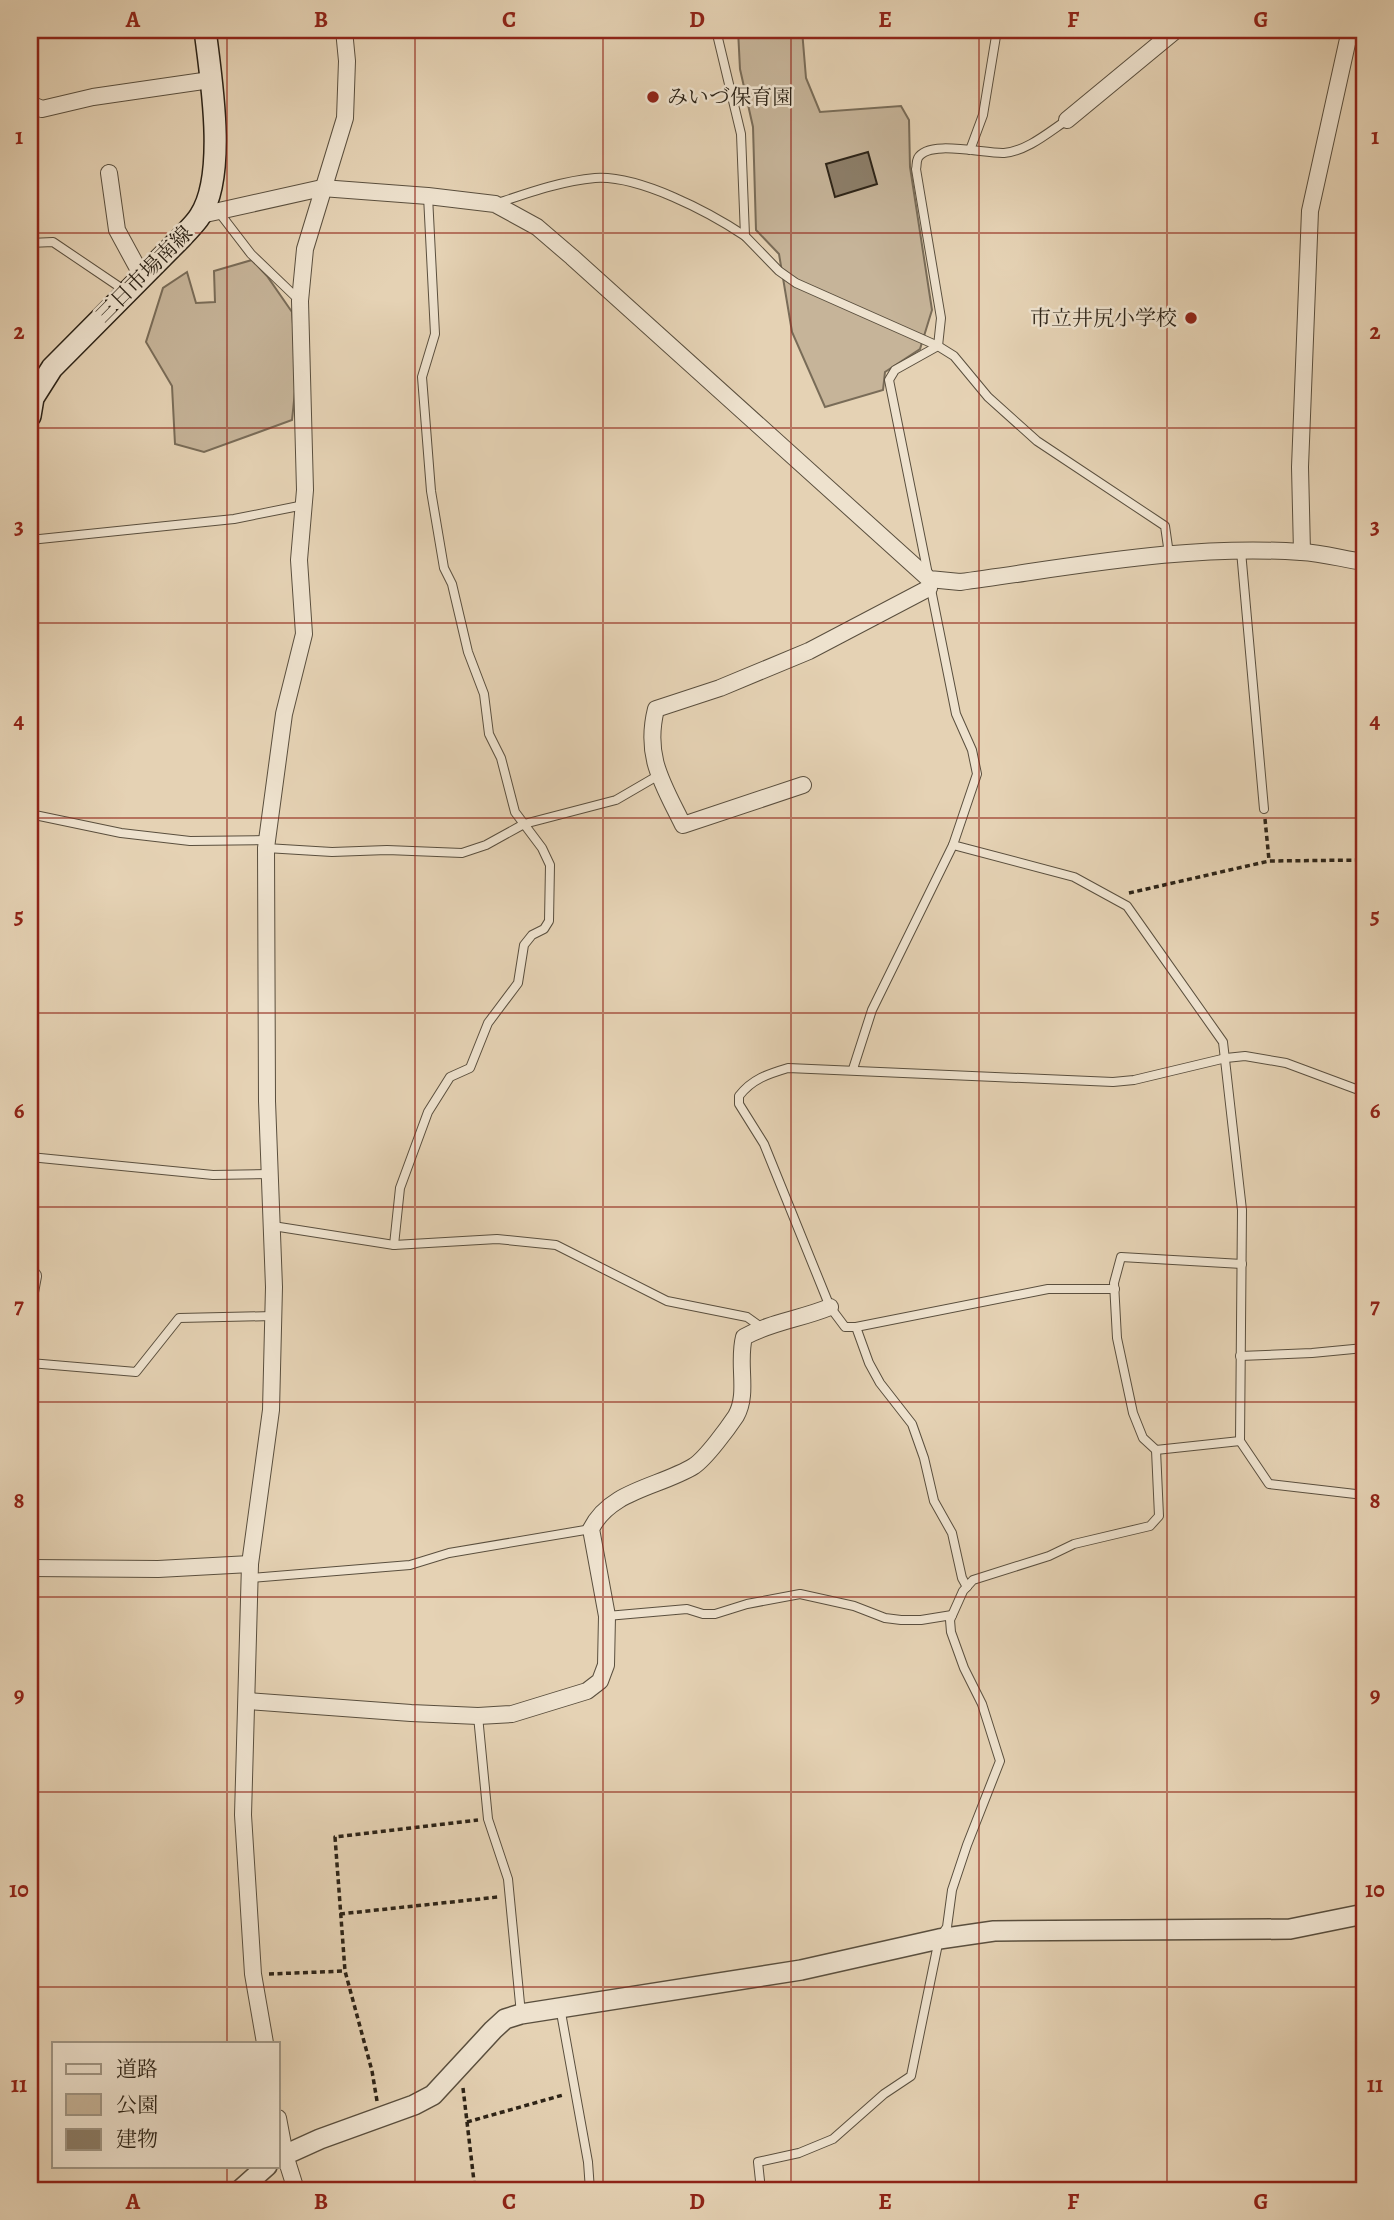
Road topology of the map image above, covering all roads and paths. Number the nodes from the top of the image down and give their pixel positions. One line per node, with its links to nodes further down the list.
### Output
1 (205, 30): 7 (main road, 三日市場南線)
2 (344, 30): 12 (street)
3 (716, 30): 16 (lane)
4 (997, 30): 10 (lane)
5 (1176, 30): 9 (street)
6 (1350, 30): 25 (street)
7 (211, 80): 8 (street); 15 (main road, 三日市場南線)
8 (30, 104)
9 (1067, 120): 10 (lane)
10 (970, 150): 20 (lane)
11 (109, 173): 18 (street)
12 (322, 188): 13 (street); 15 (street); 19 (street)
13 (428, 196): 14 (street); 33 (lane)
14 (495, 204): 16 (lane); 28 (street)
15 (210, 213): 18 (main road, 三日市場南線); 19 (lane)
16 (745, 236): 20 (lane)
17 (30, 243): 18 (lane)
18 (134, 284): 21 (main road, 三日市場南線)
19 (300, 301): 22 (street)
20 (938, 346): 26 (lane); 28 (lane)
21 (31, 403)
22 (304, 505): 23 (lane); 34 (street)
23 (30, 540)
24 (1241, 551): 25 (street); 26 (street); 31 (lane)
25 (1302, 552): 27 (street)
26 (1169, 554): 28 (street)
27 (1364, 562)
28 (929, 583): 29 (street); 35 (lane)
29 (659, 775): 30 (street); 33 (lane)
30 (803, 785)
31 (1264, 809): 37 (path)
32 (30, 814): 34 (lane)
33 (524, 824): 34 (lane); 45 (lane)
34 (266, 844): 43 (street)
35 (953, 845): 38 (lane); 40 (lane)
36 (1364, 860): 37 (path)
37 (1269, 861): 38 (path)
38 (1111, 898): 39 (lane)
39 (1226, 1058): 40 (lane); 41 (lane); 46 (lane)
40 (853, 1069): 50 (lane)
41 (1364, 1092)
42 (30, 1157): 43 (lane)
43 (270, 1174): 44 (street)
44 (273, 1226): 45 (lane); 51 (street)
45 (394, 1245): 52 (lane)
46 (1242, 1264): 48 (lane); 55 (lane)
47 (30, 1276): 49 (street)
48 (1115, 1289): 53 (lane); 58 (lane)
49 (30, 1292)
50 (830, 1307): 52 (street); 53 (lane)
51 (273, 1316): 56 (lane); 62 (street)
52 (761, 1327): 60 (street)
53 (856, 1328): 63 (lane)
54 (1364, 1348): 55 (lane)
55 (1240, 1356): 57 (lane)
56 (30, 1363)
57 (1240, 1441): 58 (lane); 59 (lane)
58 (1156, 1450): 63 (lane)
59 (1364, 1495)
60 (591, 1529): 62 (lane); 65 (street)
61 (30, 1568): 62 (street)
62 (250, 1571): 66 (street)
63 (967, 1587): 64 (lane)
64 (952, 1615): 65 (lane); 72 (lane)
65 (607, 1616): 67 (street)
66 (248, 1701): 67 (street); 74 (street)
67 (478, 1716): 68 (lane)
68 (488, 1819): 69 (lane); 70 (path)
69 (510, 1895): 70 (path); 76 (lane)
70 (340, 1914): 73 (path)
71 (1364, 1914): 72 (street)
72 (939, 1939): 75 (street); 88 (lane)
73 (345, 1971): 74 (path); 80 (path)
74 (253, 1974): 77 (street)
75 (559, 2006): 76 (street); 79 (lane)
76 (521, 2014): 78 (street)
77 (265, 2042)
78 (460, 2067): 80 (street); 81 (path)
79 (575, 2092): 81 (path); 87 (lane)
80 (380, 2117): 82 (street)
81 (467, 2122): 86 (path)
82 (281, 2156): 85 (street)
83 (265, 2168): 84 (street)
84 (240, 2190)
85 (296, 2190)
86 (475, 2190)
87 (590, 2190)
88 (761, 2190)

